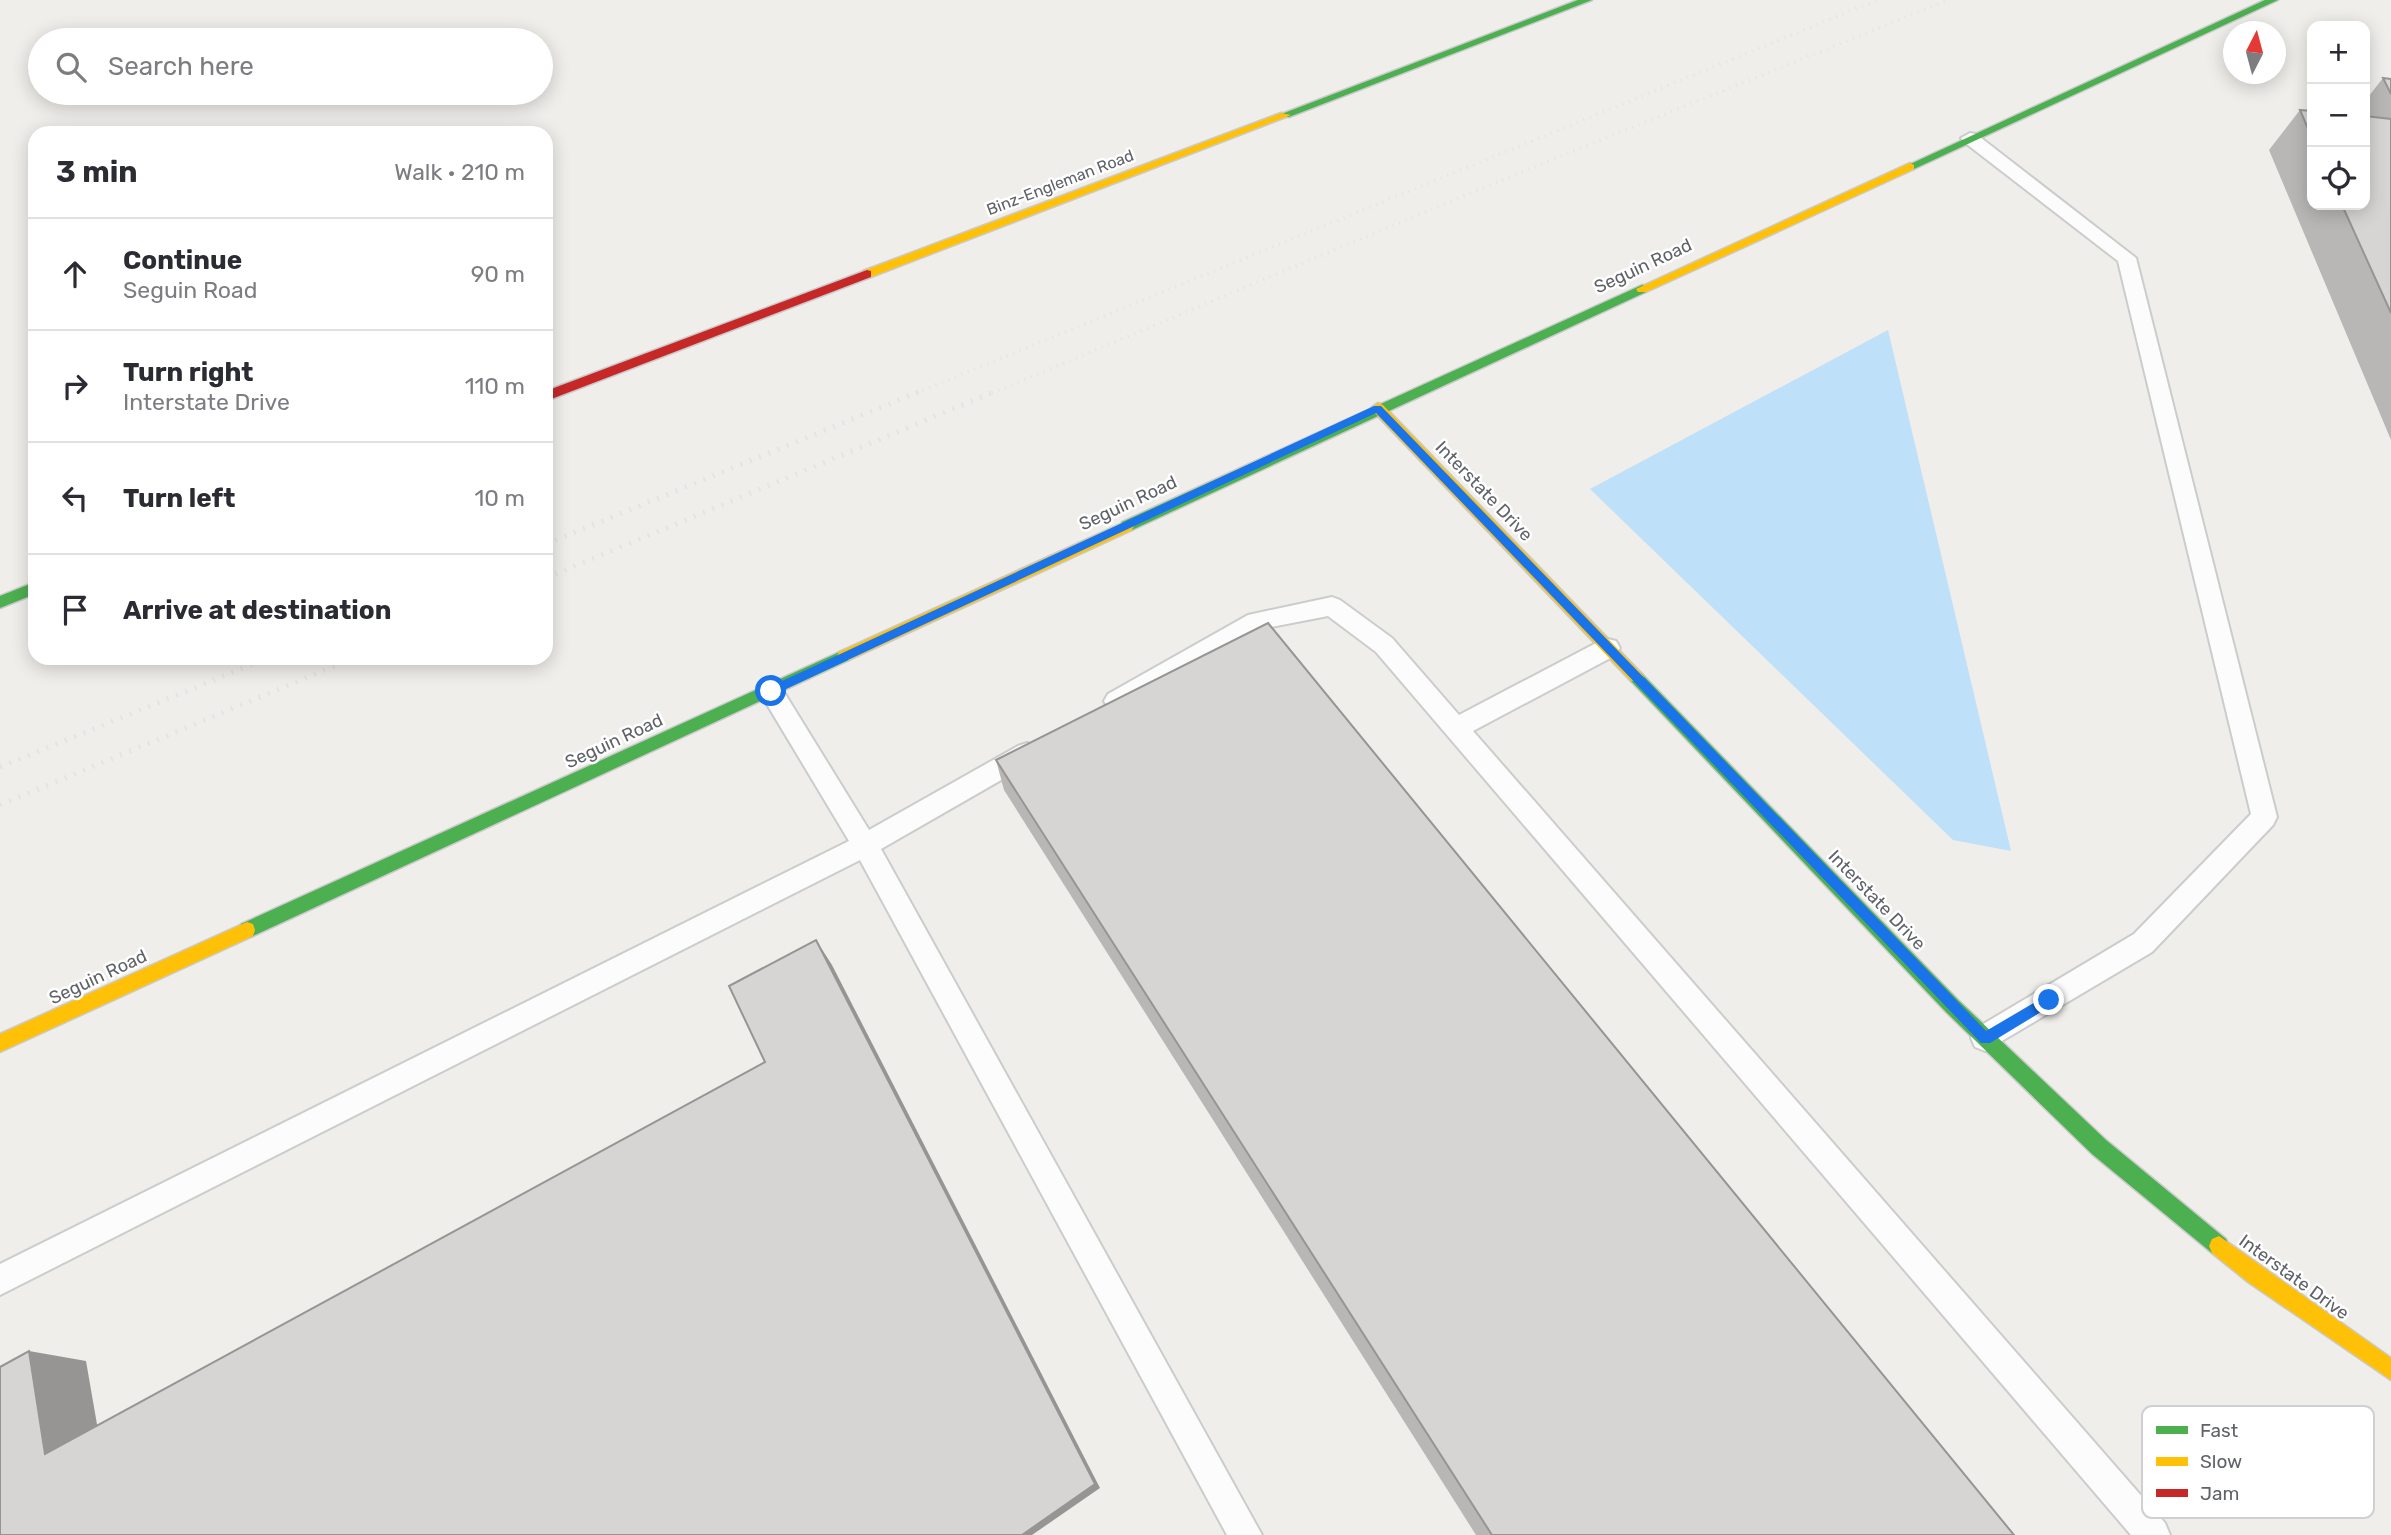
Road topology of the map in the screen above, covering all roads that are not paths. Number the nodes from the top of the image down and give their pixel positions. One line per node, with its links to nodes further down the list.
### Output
1 (1587, 0): 4 (main road, Binz-Engleman Road)
2 (2273, 0): 3 (main road, Seguin Road)
3 (1970, 138): 5 (main road, Seguin Road); 14 (lane)
4 (553, 393)
5 (1378, 408): 8 (main road, Interstate Drive); 9 (main road, Seguin Road)
6 (28, 591): 7 (main road)
7 (0, 602)
8 (1608, 648): 11 (lane); 14 (main road, Interstate Drive)
9 (771, 691): 13 (lane); 15 (main road, Seguin Road)
10 (1102, 709): 11 (lane)
11 (1456, 729): 19 (lane)
12 (1043, 743): 13 (lane)
13 (865, 845): 16 (lane); 18 (lane)
14 (1985, 1038): 17 (main road, Interstate Drive)
15 (0, 1043)
16 (0, 1280)
17 (2391, 1370)
18 (1245, 1535)
19 (2153, 1535)

